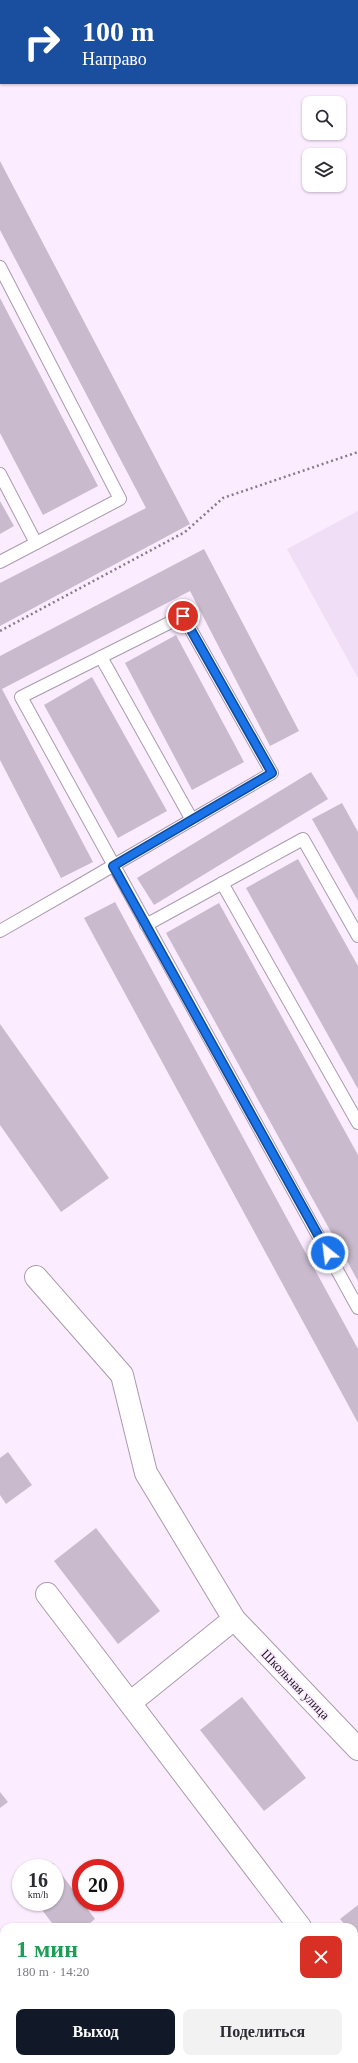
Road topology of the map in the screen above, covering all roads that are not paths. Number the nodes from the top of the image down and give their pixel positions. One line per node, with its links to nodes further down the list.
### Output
1 (0, 267): 3 (lane)
2 (0, 474): 3 (lane)
3 (36, 543): 4 (lane)
4 (0, 562)
5 (100, 657): 6 (lane); 6 (lane); 7 (lane)
6 (192, 820): 7 (lane)
7 (113, 866): 9 (lane); 10 (lane)
8 (222, 883): 9 (lane); 11 (lane); 12 (lane)
9 (146, 925): 14 (lane)
10 (0, 931)
11 (358, 936)
12 (358, 1123)
13 (36, 1277): 16 (street, Школьная улица)
14 (358, 1308)
15 (47, 1594): 17 (street)
16 (234, 1619): 17 (street); 18 (street, Школьная улица)
17 (130, 1703): 19 (street)
18 (358, 1749)
19 (297, 1923)

